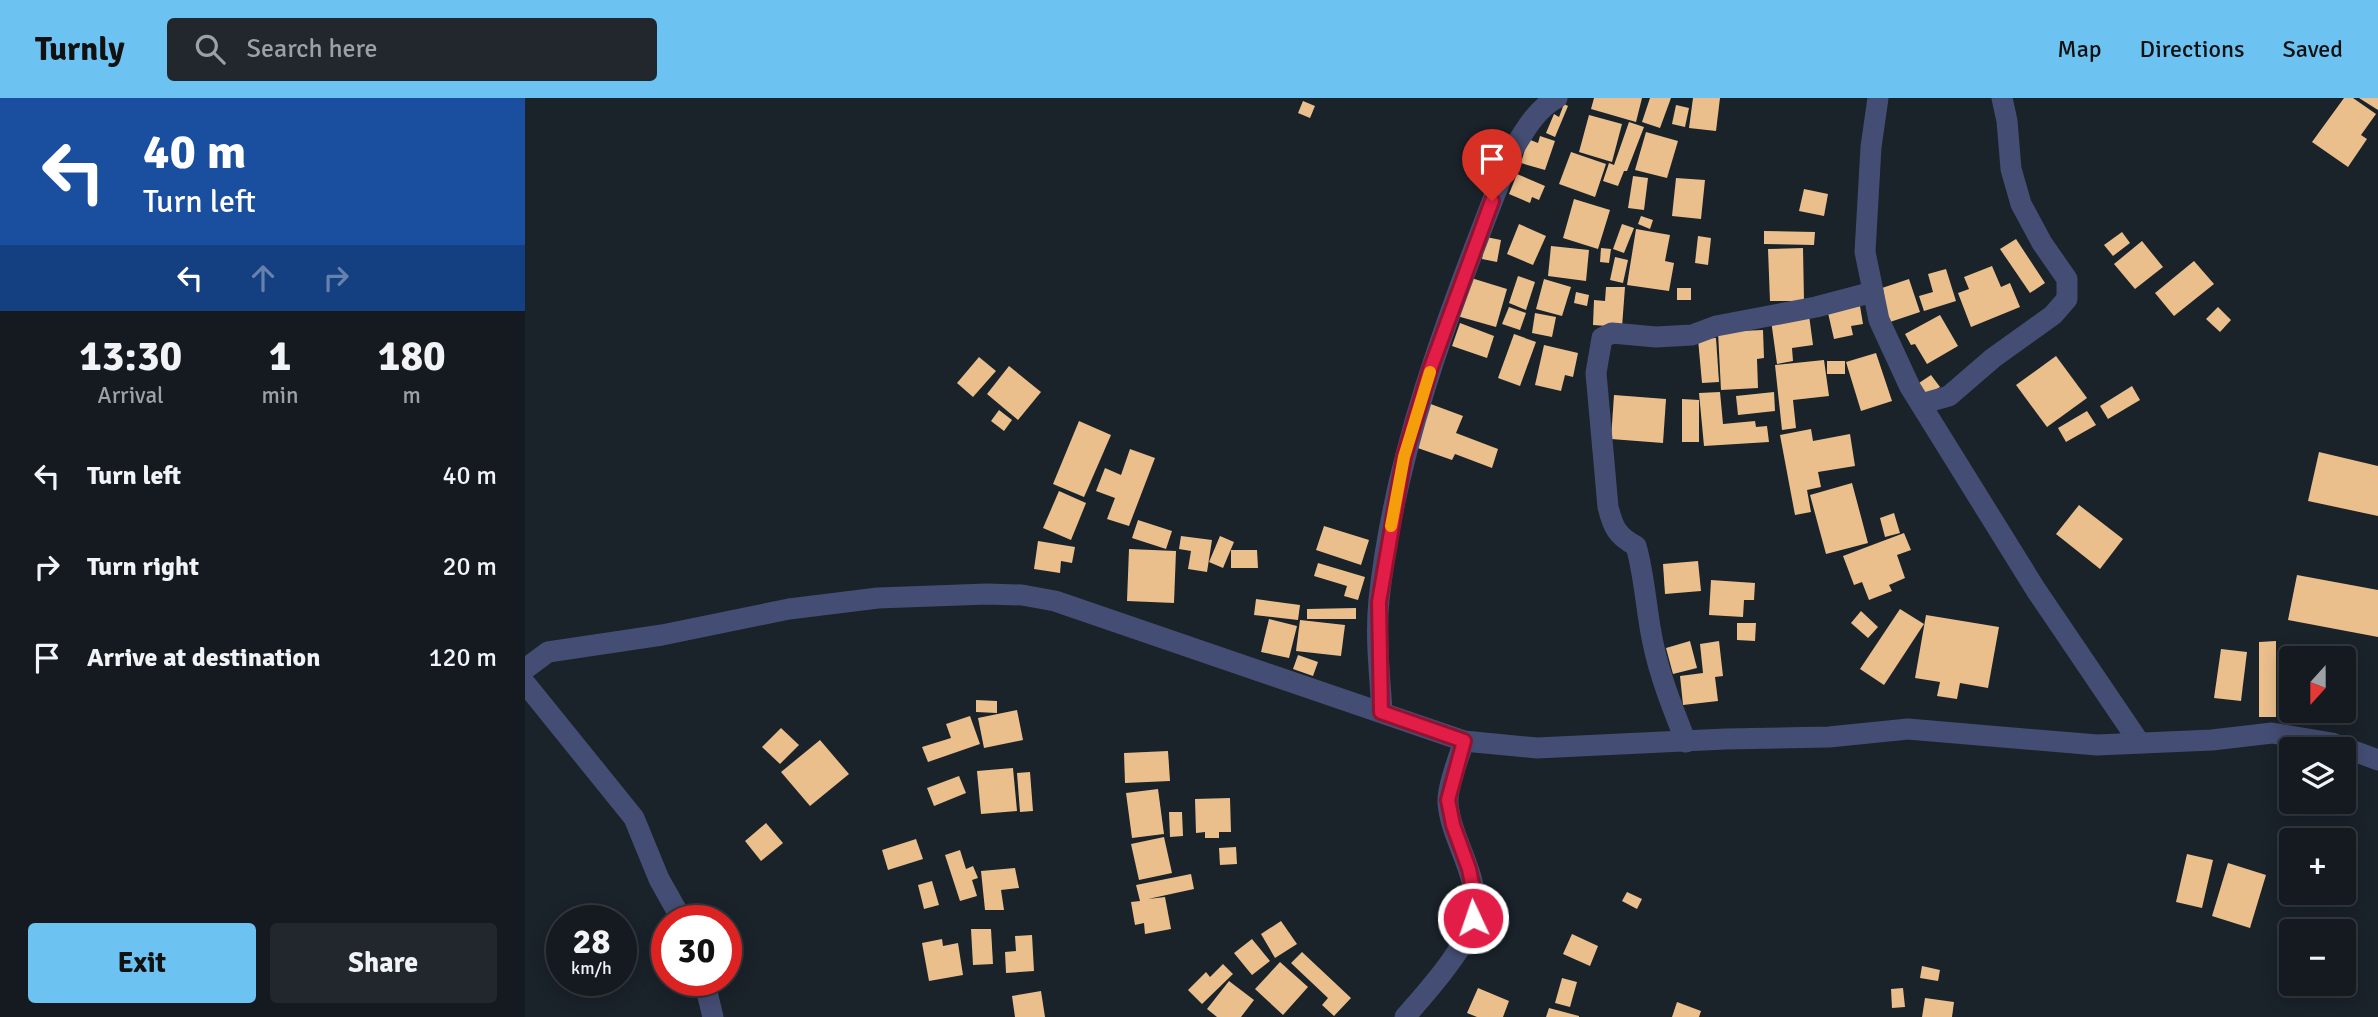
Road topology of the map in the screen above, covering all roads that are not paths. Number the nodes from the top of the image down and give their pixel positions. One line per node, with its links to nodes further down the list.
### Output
1 (1557, 98): 8 (street)
2 (1878, 98): 4 (street)
3 (2002, 98): 5 (street)
4 (1873, 292): 5 (street); 10 (street)
5 (1921, 404): 11 (street)
6 (525, 669): 8 (street)
7 (525, 683): 13 (street)
8 (1381, 712): 9 (street)
9 (1464, 741): 10 (street); 16 (street)
10 (1686, 742): 11 (street)
11 (2139, 742): 12 (street)
12 (2378, 760)
13 (674, 905)
14 (708, 996): 15 (street)
15 (713, 1017)
16 (1405, 1017)

